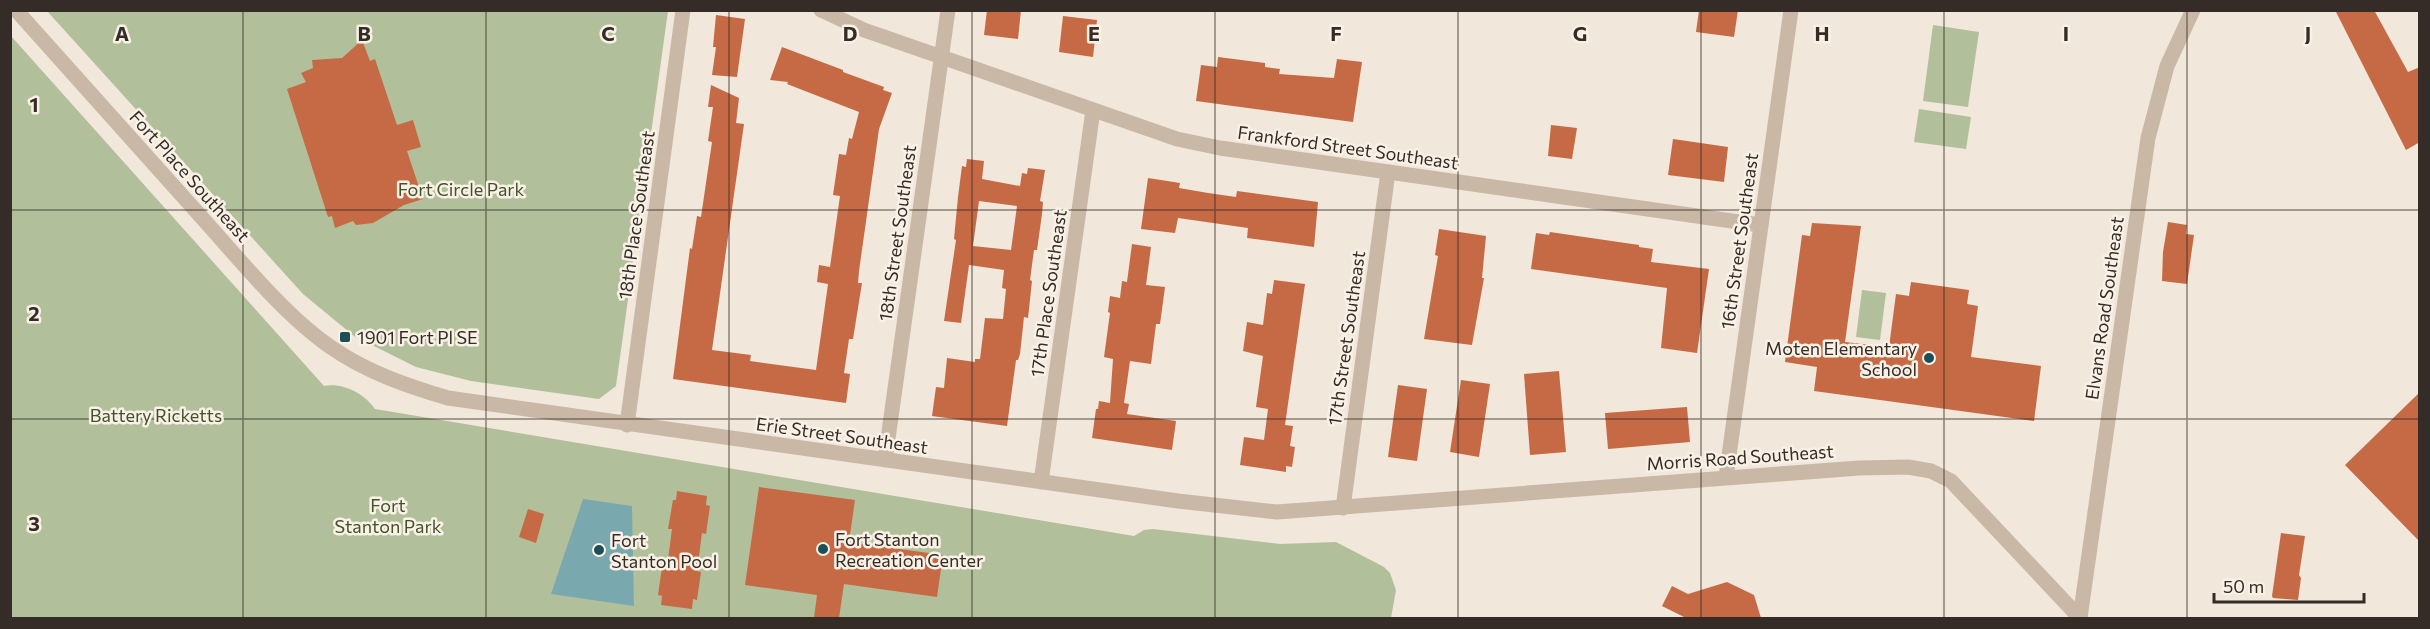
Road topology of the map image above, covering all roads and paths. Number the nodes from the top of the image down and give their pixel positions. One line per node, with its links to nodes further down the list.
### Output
1 (16, 10): 11 (street, Fort Place Southeast)
2 (683, 10): 12 (street, 18th Place Southeast)
3 (820, 10): 7 (street)
4 (948, 10): 7 (street, 18th Street Southeast)
5 (1791, 10): 10 (street, 16th Street Southeast)
6 (2193, 10): 17 (street, Elvans Road Southeast)
7 (941, 56): 8 (street, Frankford Street Southeast); 13 (street, 18th Street Southeast)
8 (1093, 110): 9 (street, Frankford Street Southeast); 15 (street, 17th Place Southeast)
9 (1388, 172): 10 (street, Frankford Street Southeast); 16 (street, 17th Street Southeast)
10 (1760, 225): 14 (street, 16th Street Southeast)
11 (345, 357): 12 (street, Erie Street Southeast)
12 (627, 424): 13 (street, Erie Street Southeast)
13 (885, 460): 15 (street, Erie Street Southeast)
14 (1726, 477): 16 (street, Morris Road Southeast); 17 (street, Morris Road Southeast)
15 (1041, 482): 16 (street, Erie Street Southeast)
16 (1342, 508)
17 (2080, 618)

